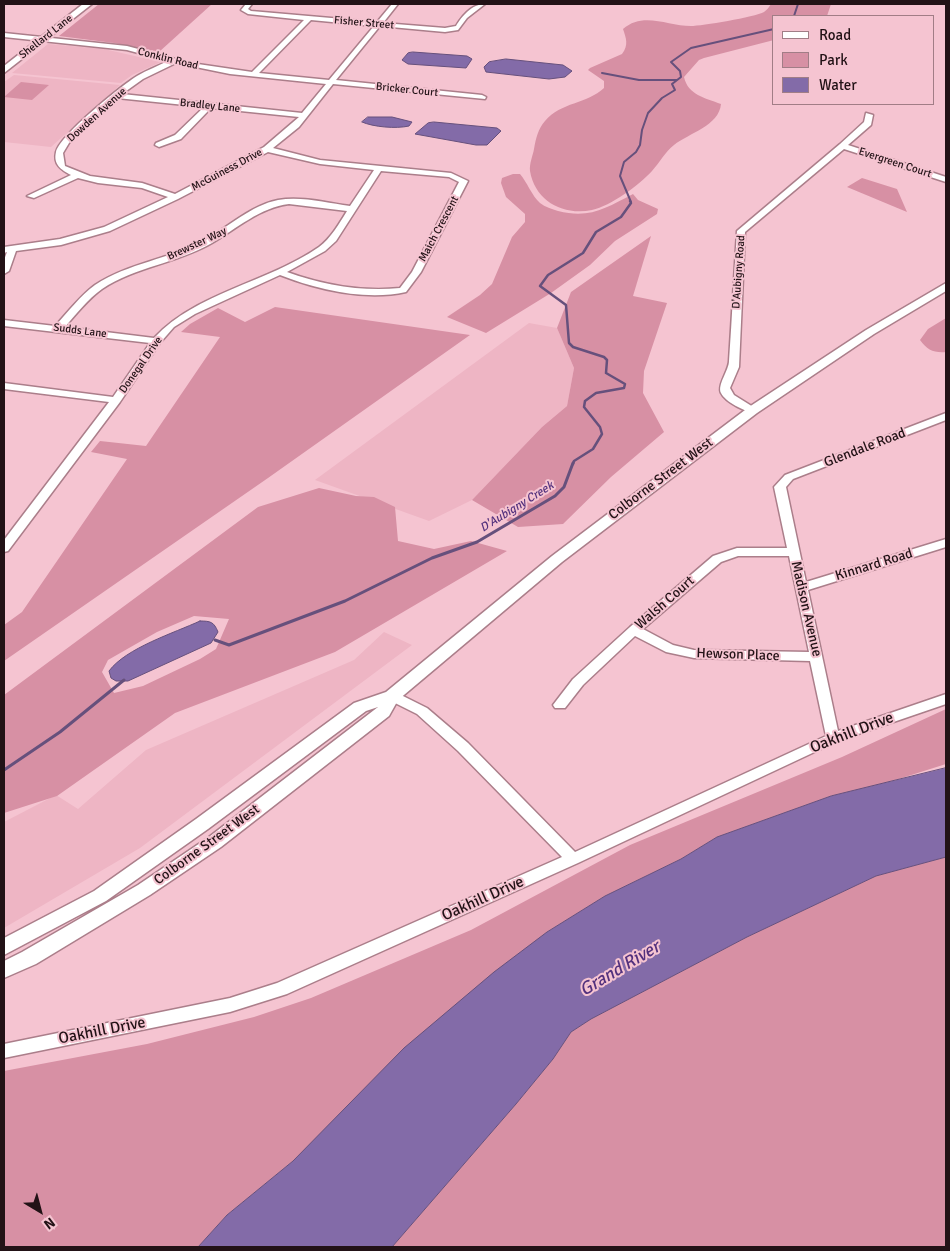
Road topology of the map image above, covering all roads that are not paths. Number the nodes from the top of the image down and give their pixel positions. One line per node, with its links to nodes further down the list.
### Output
1 (82, 4): 9 (main road, Shellard Lane)
2 (88, 4): 9 (main road, Shellard Lane)
3 (249, 4): 6 (street, Fisher Street)
4 (395, 4): 7 (street, McGuiness Drive)
5 (482, 4): 7 (street, Fisher Street)
6 (309, 18): 7 (street, Fisher Street); 13 (street)
7 (377, 24): 14 (street, McGuiness Drive)
8 (4, 35): 9 (street, Conklin Road)
9 (39, 39): 10 (street, Conklin Road); 11 (main road, Shellard Lane); 12 (main road, Shellard Lane)
10 (175, 61): 13 (street, Conklin Road); 15 (street, Dowden Avenue)
11 (4, 62)
12 (4, 70)
13 (254, 74): 14 (street, Conklin Road)
14 (332, 82): 16 (street, Bricker Court); 18 (street, McGuiness Drive)
15 (117, 96): 17 (street, Bradley Lane); 24 (street, Dowden Avenue)
16 (482, 97)
17 (209, 106): 18 (street, Bradley Lane); 20 (street)
18 (304, 115): 22 (street, McGuiness Drive)
19 (869, 115): 21 (street, D'Aubigny Road)
20 (159, 145)
21 (843, 146): 25 (street, Evergreen Court); 39 (street, D'Aubigny Road)
22 (266, 149): 23 (street, Maich Crescent); 27 (street, McGuiness Drive)
23 (379, 168): 28 (street, Donegal Drive); 31 (street, Maich Crescent)
24 (77, 175): 26 (street); 27 (street, Dowden Avenue)
25 (946, 180)
26 (32, 196)
27 (175, 197): 29 (street, McGuiness Drive)
28 (352, 210): 31 (street, Donegal Drive); 34 (street, Brewster Way)
29 (8, 250): 30 (street)
30 (4, 271)
31 (280, 272): 35 (street, Donegal Drive)
32 (946, 286): 39 (main road, Colborne Street West)
33 (4, 323): 34 (street, Sudds Lane)
34 (58, 329): 35 (street, Sudds Lane)
35 (156, 341): 38 (street, Donegal Drive)
36 (8, 386): 37 (street); 38 (street)
37 (4, 397)
38 (116, 400): 43 (street, Donegal Drive)
39 (753, 410): 48 (main road, Colborne Street West)
40 (946, 416): 41 (street, Glendale Road)
41 (785, 481): 44 (street, Madison Avenue)
42 (946, 543): 45 (street, Kinnard Road)
43 (4, 548)
44 (793, 552): 45 (street, Madison Avenue); 46 (street, Walsh Court)
45 (801, 588): 47 (street, Madison Avenue)
46 (634, 630): 47 (street, Hewson Place); 50 (street, Walsh Court)
47 (817, 657): 51 (street, Madison Avenue)
48 (392, 696): 52 (street); 53 (main road, Colborne Street West); 54 (main road, Colborne Street West)
49 (946, 699): 51 (street, Oakhill Drive)
50 (560, 704)
51 (833, 738): 52 (street, Oakhill Drive)
52 (572, 859): 55 (street, Oakhill Drive)
53 (4, 946)
54 (4, 970)
55 (4, 1051)

